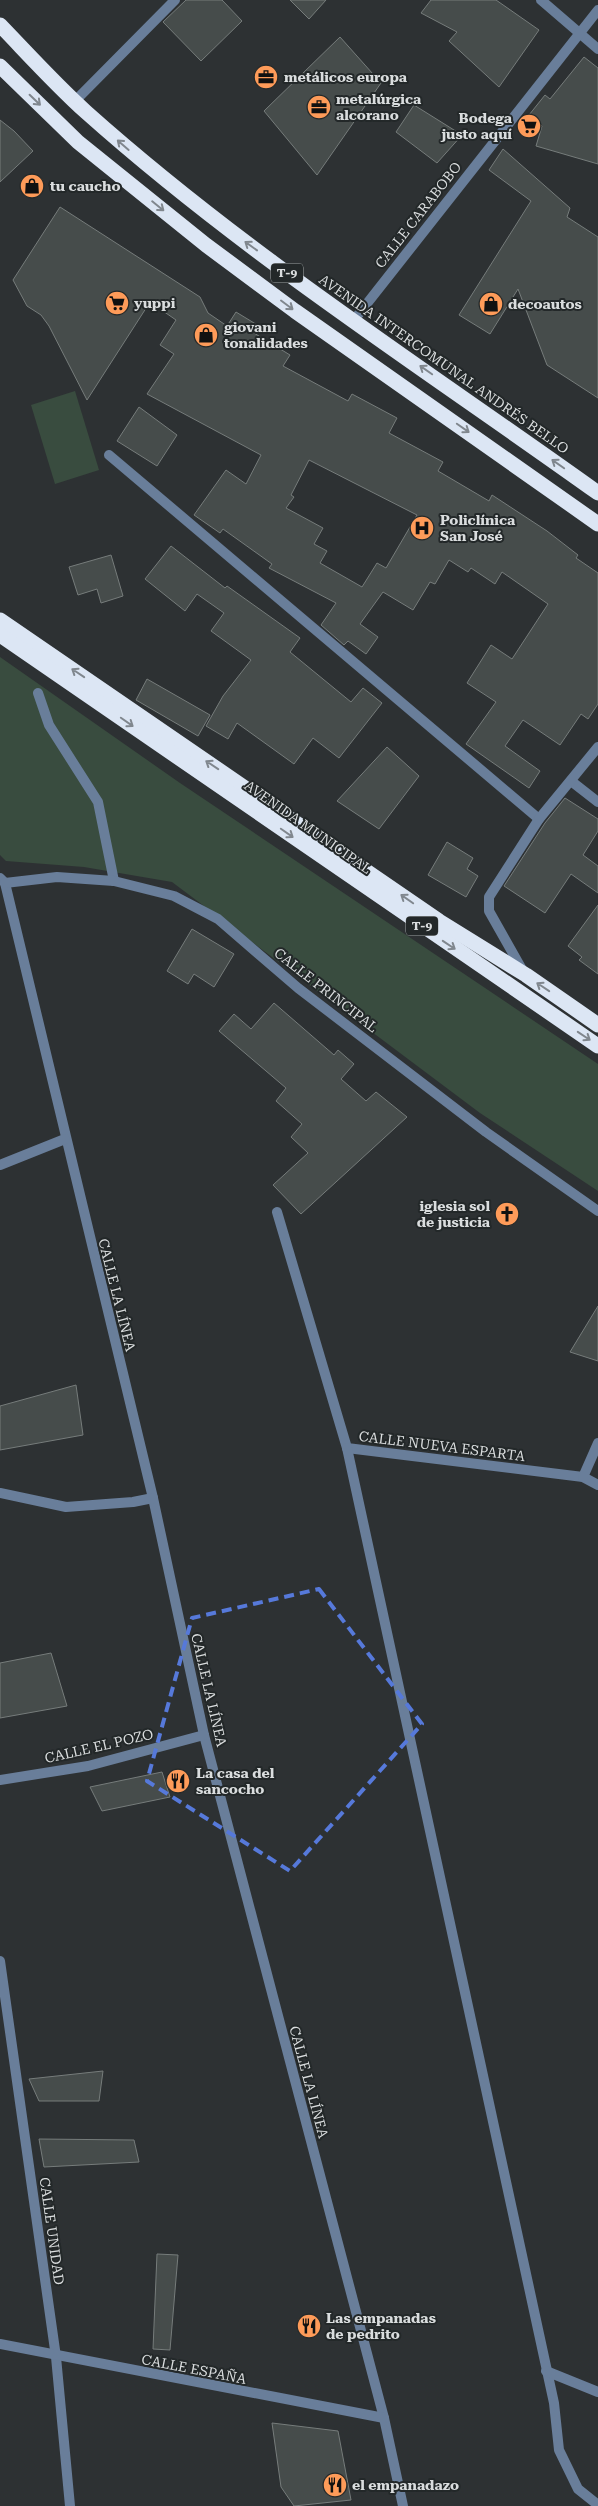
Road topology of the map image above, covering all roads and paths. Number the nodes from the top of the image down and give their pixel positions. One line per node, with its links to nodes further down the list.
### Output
1 (175, 0): 8 (street)
2 (541, 0): 5 (street)
3 (598, 10): 5 (street, CALLE CARABOBO)
4 (0, 25): 8 (highway, AVENIDA INTERCOMUNAL ANDRÉS BELLO / T-9)
5 (580, 32): 6 (street); 9 (street, CALLE CARABOBO)
6 (598, 49)
7 (0, 66): 12 (highway, T-9, one-way to 12)
8 (74, 101): 9 (highway, AVENIDA INTERCOMUNAL ANDRÉS BELLO / T-9, one-way to 8)
9 (354, 320): 11 (highway, AVENIDA INTERCOMUNAL ANDRÉS BELLO / T-9, one-way to 9)
10 (109, 455): 20 (street)
11 (598, 492)
12 (598, 524)
13 (0, 620): 18 (highway, AVENIDA MUNICIPAL / T-9, one-way to 13)
14 (0, 634): 18 (highway, AVENIDA MUNICIPAL / T-9, one-way to 18)
15 (38, 693): 22 (street)
16 (598, 746): 17 (street)
17 (571, 781): 19 (street); 20 (street)
18 (249, 799): 23 (highway, AVENIDA MUNICIPAL / T-9, one-way to 18); 25 (highway, AVENIDA MUNICIPAL / T-9, one-way to 25)
19 (598, 802)
20 (539, 819): 23 (street)
21 (2, 881): 22 (street, CALLE PRINCIPAL); 26 (street, CALLE LA LÍNEA)
22 (114, 881): 28 (street, CALLE PRINCIPAL)
23 (526, 975): 24 (highway, AVENIDA MUNICIPAL / T-9, one-way to 23)
24 (598, 1025)
25 (598, 1046)
26 (65, 1139): 27 (street); 35 (street, CALLE LA LÍNEA)
27 (0, 1164)
28 (598, 1211)
29 (278, 1212): 31 (street, CALLE NUEVA ESPARTA)
30 (598, 1443): 32 (street)
31 (347, 1448): 32 (street, CALLE NUEVA ESPARTA); 42 (street)
32 (583, 1477): 33 (street, CALLE NUEVA ESPARTA)
33 (598, 1485)
34 (0, 1492): 35 (street)
35 (153, 1498): 36 (street, CALLE LA LÍNEA)
36 (204, 1735): 37 (street, CALLE EL POZO); 44 (street, CALLE LA LÍNEA)
37 (0, 1780)
38 (0, 1961): 39 (street, CALLE UNIDAD)
39 (1, 1972): 41 (street, CALLE UNIDAD)
40 (0, 2344): 41 (street, CALLE ESPAÑA)
41 (56, 2357): 44 (street, CALLE ESPAÑA); 46 (street, CALLE UNIDAD)
42 (546, 2371): 43 (street); 45 (street)
43 (598, 2392)
44 (384, 2418): 47 (street, CALLE LA LÍNEA)
45 (598, 2505)
46 (70, 2506)
47 (404, 2506)

